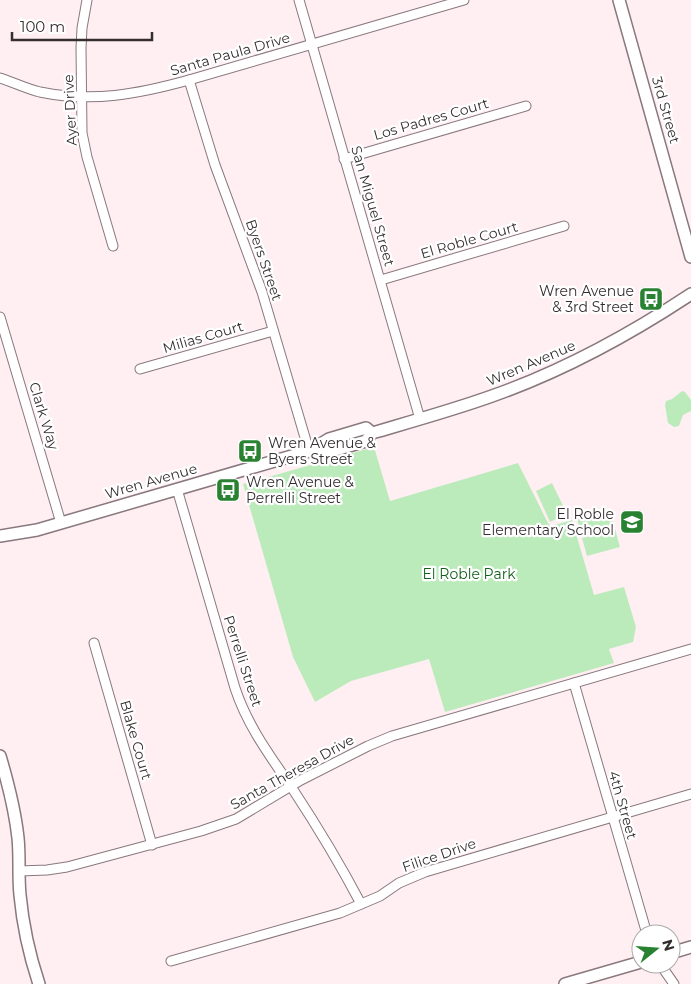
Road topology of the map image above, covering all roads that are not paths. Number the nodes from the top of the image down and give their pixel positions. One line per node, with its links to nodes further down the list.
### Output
1 (88, 0): 8 (street, Ayer Drive)
2 (299, 0): 5 (street, San Miguel Street)
3 (464, 0): 5 (street, Santa Paula Drive)
4 (619, 0): 13 (street, 3rd Street)
5 (312, 44): 7 (street, Santa Paula Drive); 10 (street, San Miguel Street)
6 (0, 78): 8 (street, Santa Paula Drive)
7 (189, 80): 8 (street, Santa Paula Drive); 17 (street, Byers Street)
8 (81, 97): 12 (street, Ayer Drive)
9 (526, 106): 10 (street, Los Padres Court)
10 (344, 159): 14 (street, San Miguel Street)
11 (564, 226): 14 (street, El Roble Court)
12 (113, 246)
13 (691, 257)
14 (381, 280): 19 (street, San Miguel Street)
15 (691, 294): 19 (street, Wren Avenue)
16 (0, 317): 22 (street, Clark Way)
17 (273, 331): 18 (street, Milias Court); 20 (street, Byers Street)
18 (140, 369)
19 (420, 419): 20 (street, Wren Avenue)
20 (309, 451): 21 (street, Wren Avenue)
21 (177, 490): 22 (street, Wren Avenue); 28 (street, Perrelli Street)
22 (61, 523): 23 (street, Wren Avenue)
23 (0, 536)
24 (94, 643): 31 (street, Blake Court)
25 (691, 649): 26 (street, Santa Theresa Drive)
26 (574, 683): 28 (street, Santa Theresa Drive); 30 (street, 4th Street)
27 (0, 756): 32 (street)
28 (291, 786): 31 (street, Santa Theresa Drive); 33 (street, Perrelli Street)
29 (691, 794): 30 (street, Filice Drive)
30 (612, 816): 33 (street, Filice Drive); 34 (street, 4th Street)
31 (152, 845): 32 (street, Santa Theresa Drive)
32 (19, 872): 37 (street)
33 (361, 904): 35 (street, Filice Drive)
34 (644, 924)
35 (171, 961)
36 (631, 965): 38 (street)
37 (39, 984)
38 (565, 984)

